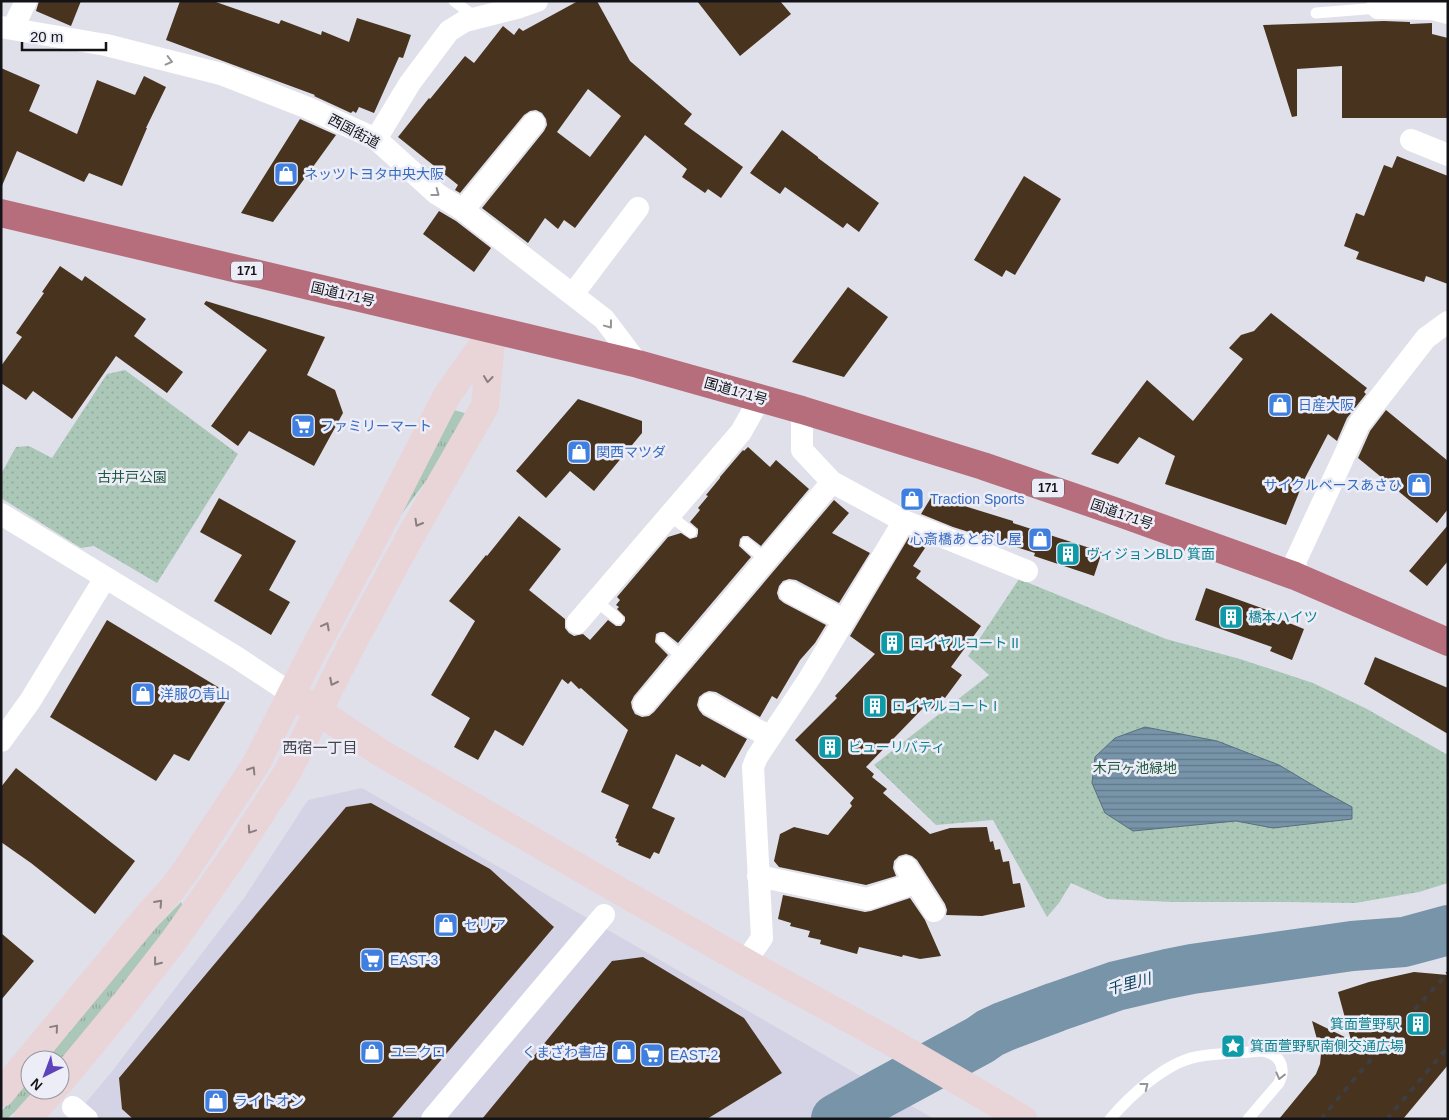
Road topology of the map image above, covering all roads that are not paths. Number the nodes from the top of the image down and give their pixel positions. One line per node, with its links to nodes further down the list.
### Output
1 (26, 1): 8 (street)
2 (454, 1): 7 (lane)
3 (537, 1): 7 (street)
4 (1378, 5): 5 (lane); 6 (street)
5 (1316, 13)
6 (1448, 14)
7 (476, 18): 10 (street)
8 (7, 27): 10 (street, 西国街道, one-way to 10)
9 (534, 123): 14 (street)
10 (376, 139): 14 (street, 西国街道, one-way to 14)
11 (1411, 140): 12 (street)
12 (1448, 155)
13 (638, 208): 16 (street)
14 (464, 210): 16 (street, 西国街道)
15 (1, 214): 18 (highway, 国道171号 / 171)
16 (572, 294): 19 (street, 西国街道, one-way to 19)
17 (1448, 322): 30 (street)
18 (492, 330): 19 (highway, 国道171号 / 171); 40 (street, one-way to 18); 43 (street, one-way to 43)
19 (638, 364): 20 (highway, 国道171号 / 171)
20 (760, 398): 21 (highway, 国道171号 / 171); 24 (street)
21 (802, 410): 22 (street); 30 (highway, 国道171号 / 171)
22 (832, 482): 25 (street); 28 (street)
23 (1, 514): 31 (street)
24 (669, 515): 26 (lane); 33 (street)
25 (904, 521): 29 (street); 35 (street)
26 (691, 532)
27 (746, 543): 28 (lane)
28 (766, 560): 39 (street)
29 (1027, 571)
30 (1295, 576): 38 (highway, 国道171号 / 171)
31 (105, 578): 40 (street); 45 (street)
32 (790, 592): 35 (street)
33 (596, 601): 34 (lane); 36 (street)
34 (618, 619)
35 (844, 620): 44 (street)
36 (578, 623)
37 (662, 639): 39 (lane)
38 (1448, 642)
39 (683, 658): 41 (street)
40 (292, 694): 43 (street); 51 (street, one-way to 40)
41 (644, 704)
42 (710, 704): 44 (street)
43 (318, 712): 49 (street); 50 (street, one-way to 50)
44 (770, 737): 46 (street)
45 (1, 741)
46 (758, 876): 47 (street); 49 (street)
47 (934, 911)
48 (604, 915): 54 (street)
49 (745, 962): 55 (street)
50 (70, 1070)
51 (1, 1092)
52 (71, 1105): 53 (street)
53 (27, 1119)
54 (432, 1119)
55 (1023, 1119)
56 (1110, 1119): 57 (lane, one-way to 57)
57 (1248, 1119)

